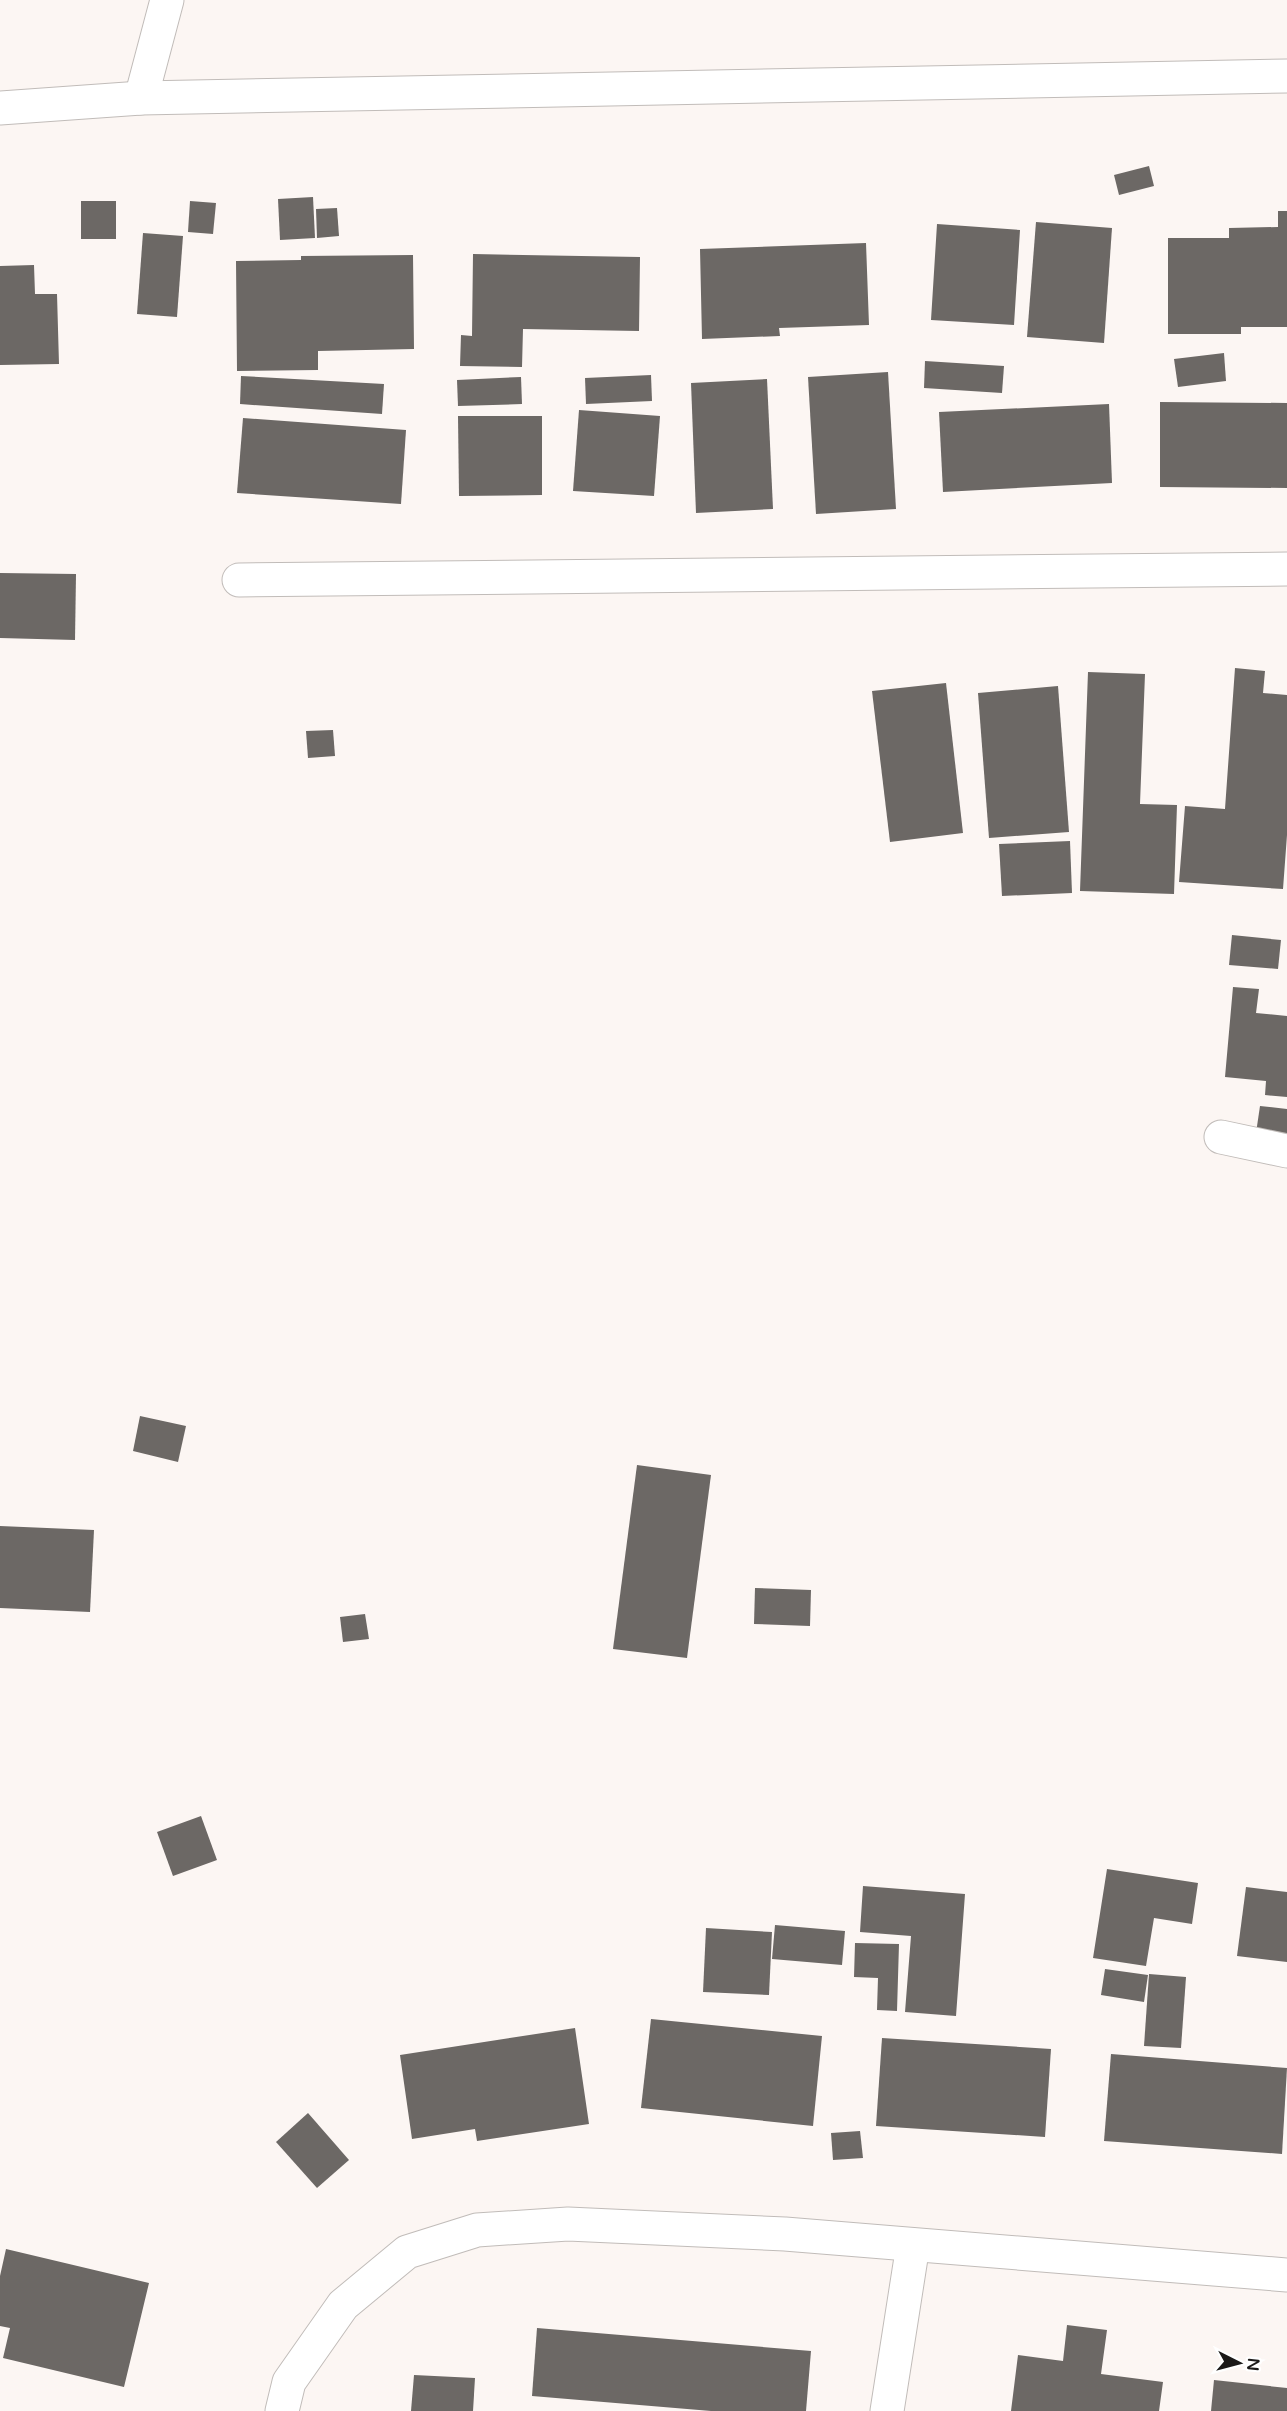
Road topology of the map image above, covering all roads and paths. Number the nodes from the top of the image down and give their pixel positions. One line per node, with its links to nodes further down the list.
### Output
1 (167, 0): 3 (street)
2 (1287, 76): 3 (street)
3 (141, 98): 4 (street)
4 (0, 108)
5 (1287, 569): 6 (street)
6 (239, 580)
7 (1221, 1137): 8 (street)
8 (1287, 1152)
9 (914, 2245): 10 (street); 11 (street); 12 (street)
10 (1287, 2275)
11 (282, 2411)
12 (887, 2411)

